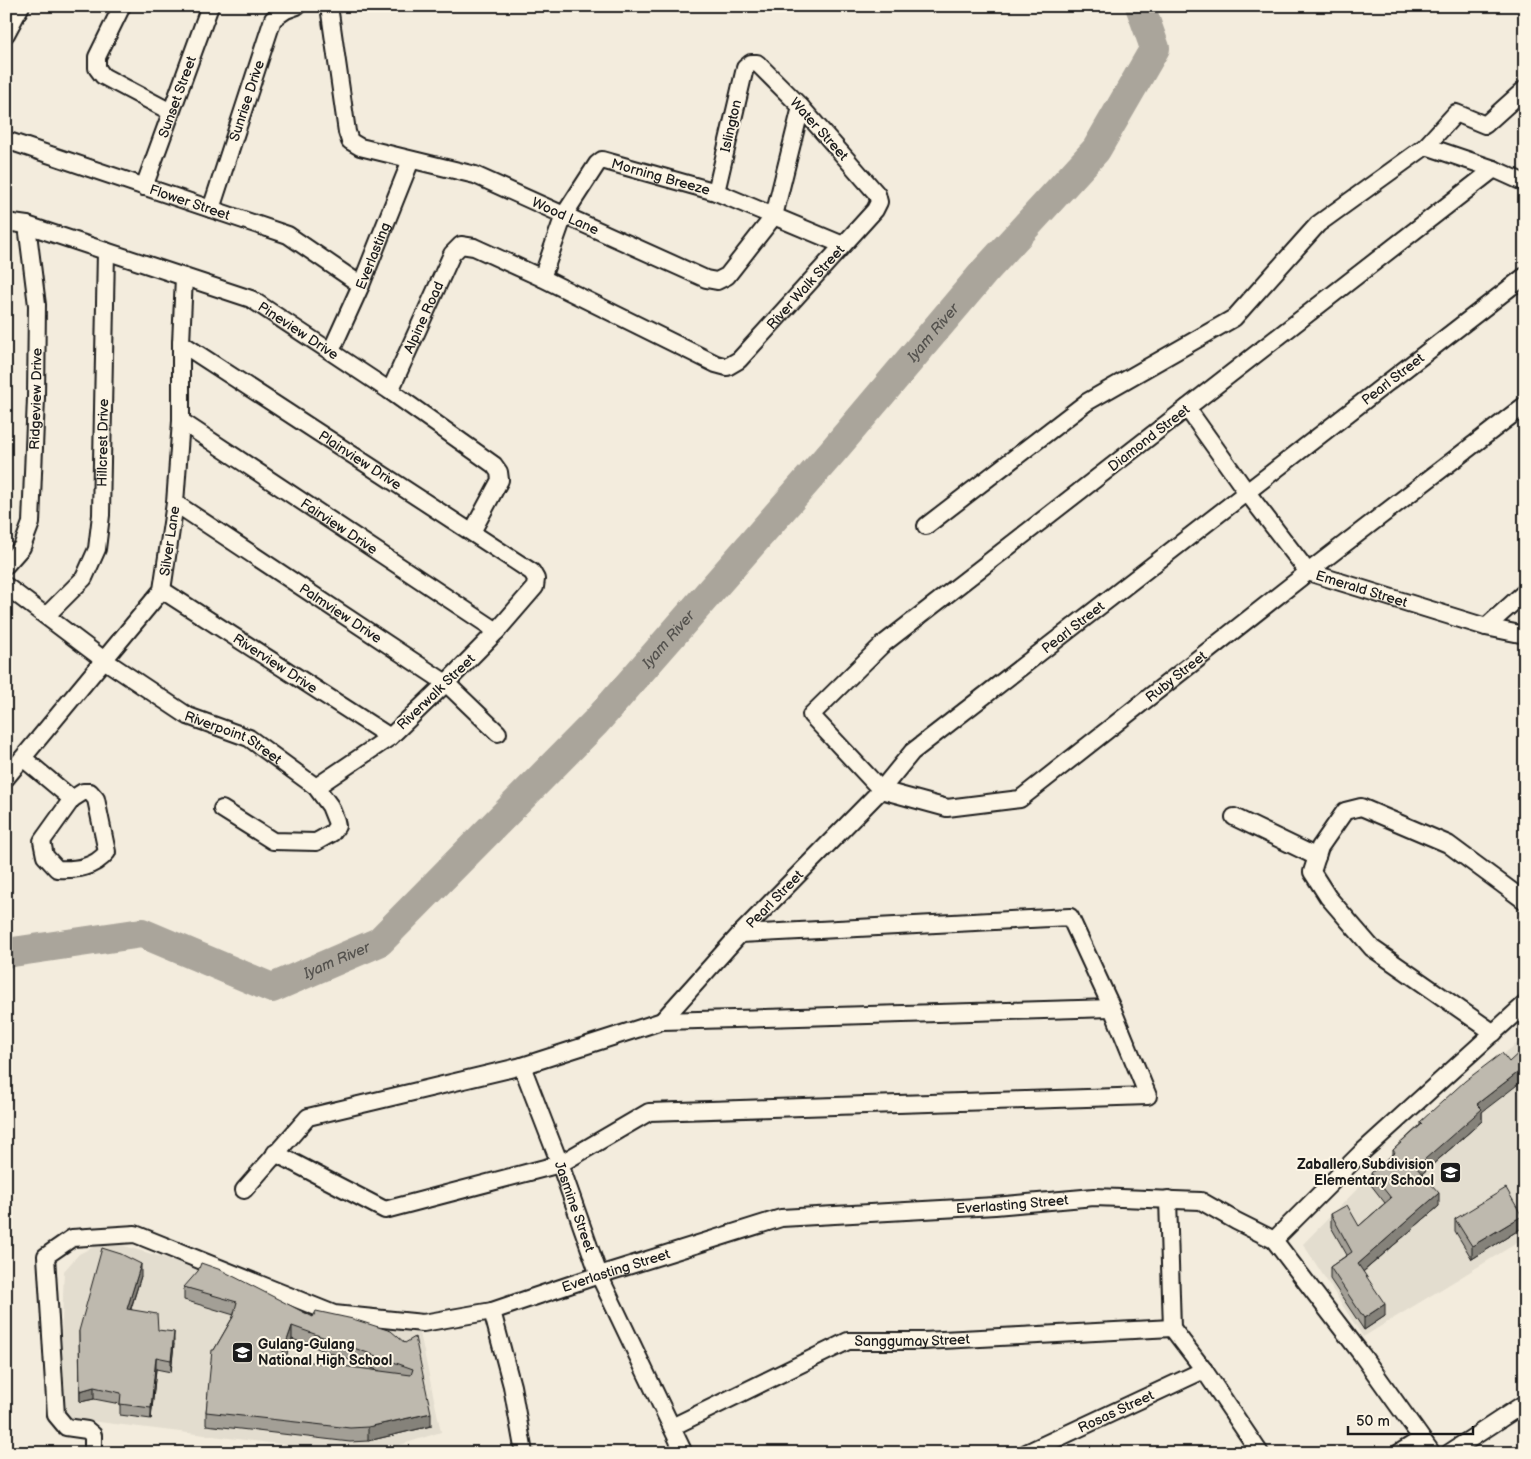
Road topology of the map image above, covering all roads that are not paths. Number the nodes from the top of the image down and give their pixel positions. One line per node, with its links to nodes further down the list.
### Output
1 (21, 6): 6 (street)
2 (122, 6): 10 (street)
3 (210, 6): 10 (street, Sunset Street)
4 (297, 6): 19 (street, Sunrise Drive)
5 (329, 6): 13 (street, Wood Lane)
6 (6, 34)
7 (751, 63): 9 (street, Water Street); 17 (street, Islington)
8 (1525, 89): 12 (street)
9 (801, 107): 18 (street, Water Street); 21 (street, Wood Lane)
10 (171, 112): 16 (street, Sunset Street)
11 (6, 140): 16 (street, Flower Street)
12 (1426, 146): 14 (street); 38 (street)
13 (411, 160): 20 (street, Wood Lane); 29 (street, Everlasting)
14 (1494, 169): 15 (street); 34 (street, Diamond Street)
15 (1525, 183)
16 (144, 187): 19 (street, Flower Street)
17 (716, 192): 20 (street, Morning Breeze); 21 (street, Morning Breeze)
18 (879, 202): 24 (street, River Walk Street)
19 (211, 209): 29 (street, Flower Street)
20 (564, 215): 21 (street, Wood Lane); 28 (street, Morning Breeze)
21 (774, 216): 24 (street, Morning Breeze)
22 (6, 222): 23 (street, Pineview Drive)
23 (27, 225): 25 (street, Pineview Drive); 40 (street, Ridgeview Drive)
24 (843, 245): 28 (street, River Walk Street)
25 (106, 251): 27 (street, Pineview Drive); 46 (street, Hillcrest Drive)
26 (1525, 276): 36 (street, Pearl Street)
27 (184, 277): 30 (street, Silver Lane); 31 (street, Pineview Drive)
28 (542, 278): 32 (street, Alpine Road)
29 (361, 285): 31 (street, Everlasting)
30 (181, 343): 35 (street, Silver Lane); 39 (street, Plainview Drive)
31 (331, 351): 32 (street, Pineview Drive)
32 (390, 391): 39 (street, Pineview Drive)
33 (1525, 405): 41 (street, Ruby Street)
34 (1187, 408): 36 (street, Emerald Street); 57 (street, Diamond Street)
35 (180, 421): 37 (street, Silver Lane); 48 (street, Fairview Drive)
36 (1246, 491): 41 (street, Emerald Street); 57 (street, Pearl Street)
37 (175, 503): 44 (street, Silver Lane); 51 (street, Palmview Drive)
38 (926, 526)
39 (472, 532): 42 (street, Plainview Drive)
40 (6, 565)
41 (1308, 572): 47 (street, Emerald Street); 57 (street, Ruby Street)
42 (536, 579): 48 (street, Riverwalk Street)
43 (6, 586): 46 (street, Riverpoint Street)
44 (162, 590): 50 (street, Silver Lane); 53 (street, Riverview Drive)
45 (1525, 592): 47 (street)
46 (46, 616): 50 (street, Riverpoint Street)
47 (1486, 627): 49 (street, Emerald Street)
48 (497, 631): 51 (street, Riverwalk Street)
49 (1525, 635)
50 (104, 660): 54 (street, Silver Lane); 56 (street, Riverpoint Street)
51 (446, 683): 52 (street, Palmview Drive); 53 (street, Riverwalk Street)
52 (498, 733)
53 (390, 737): 56 (street, Riverwalk Street)
54 (23, 758): 55 (street, Silver Lane); 58 (street)
55 (6, 778)
56 (316, 787): 59 (street, Riverpoint Street)
57 (881, 790): 63 (street, Pearl Street)
58 (72, 800): 58 (street)
59 (222, 809)
60 (1234, 817): 61 (street)
61 (1317, 857): 62 (street); 67 (street)
62 (1525, 901)
63 (740, 934): 65 (street); 66 (street, Pearl Street)
64 (1525, 1004): 67 (street)
65 (1112, 1008): 66 (street); 70 (street)
66 (662, 1021): 68 (street)
67 (1494, 1033): 73 (street)
68 (522, 1066): 69 (street); 70 (street, Jasmine Street)
69 (275, 1153): 70 (street); 71 (street)
70 (560, 1164): 74 (street, Jasmine Street)
71 (244, 1190)
72 (1168, 1199): 73 (street, Everlasting Street); 74 (street, Everlasting Street); 76 (street)
73 (1274, 1240): 80 (street, Everlasting Street)
74 (599, 1275): 75 (street, Everlasting Street); 79 (street, Jasmine Street)
75 (492, 1311): 81 (street, Everlasting Street); 82 (street)
76 (1172, 1328): 77 (street); 79 (street, Sanggumay Street)
77 (1204, 1370): 84 (street, Rosas Street); 85 (street)
78 (1525, 1403): 88 (street)
79 (672, 1427): 83 (street, Jasmine Street)
80 (1420, 1439): 86 (street); 87 (street, Everlasting Street)
81 (93, 1453)
82 (524, 1453)
83 (684, 1453)
84 (1026, 1453)
85 (1260, 1453)
86 (1399, 1453)
87 (1432, 1453)
88 (1449, 1453)

